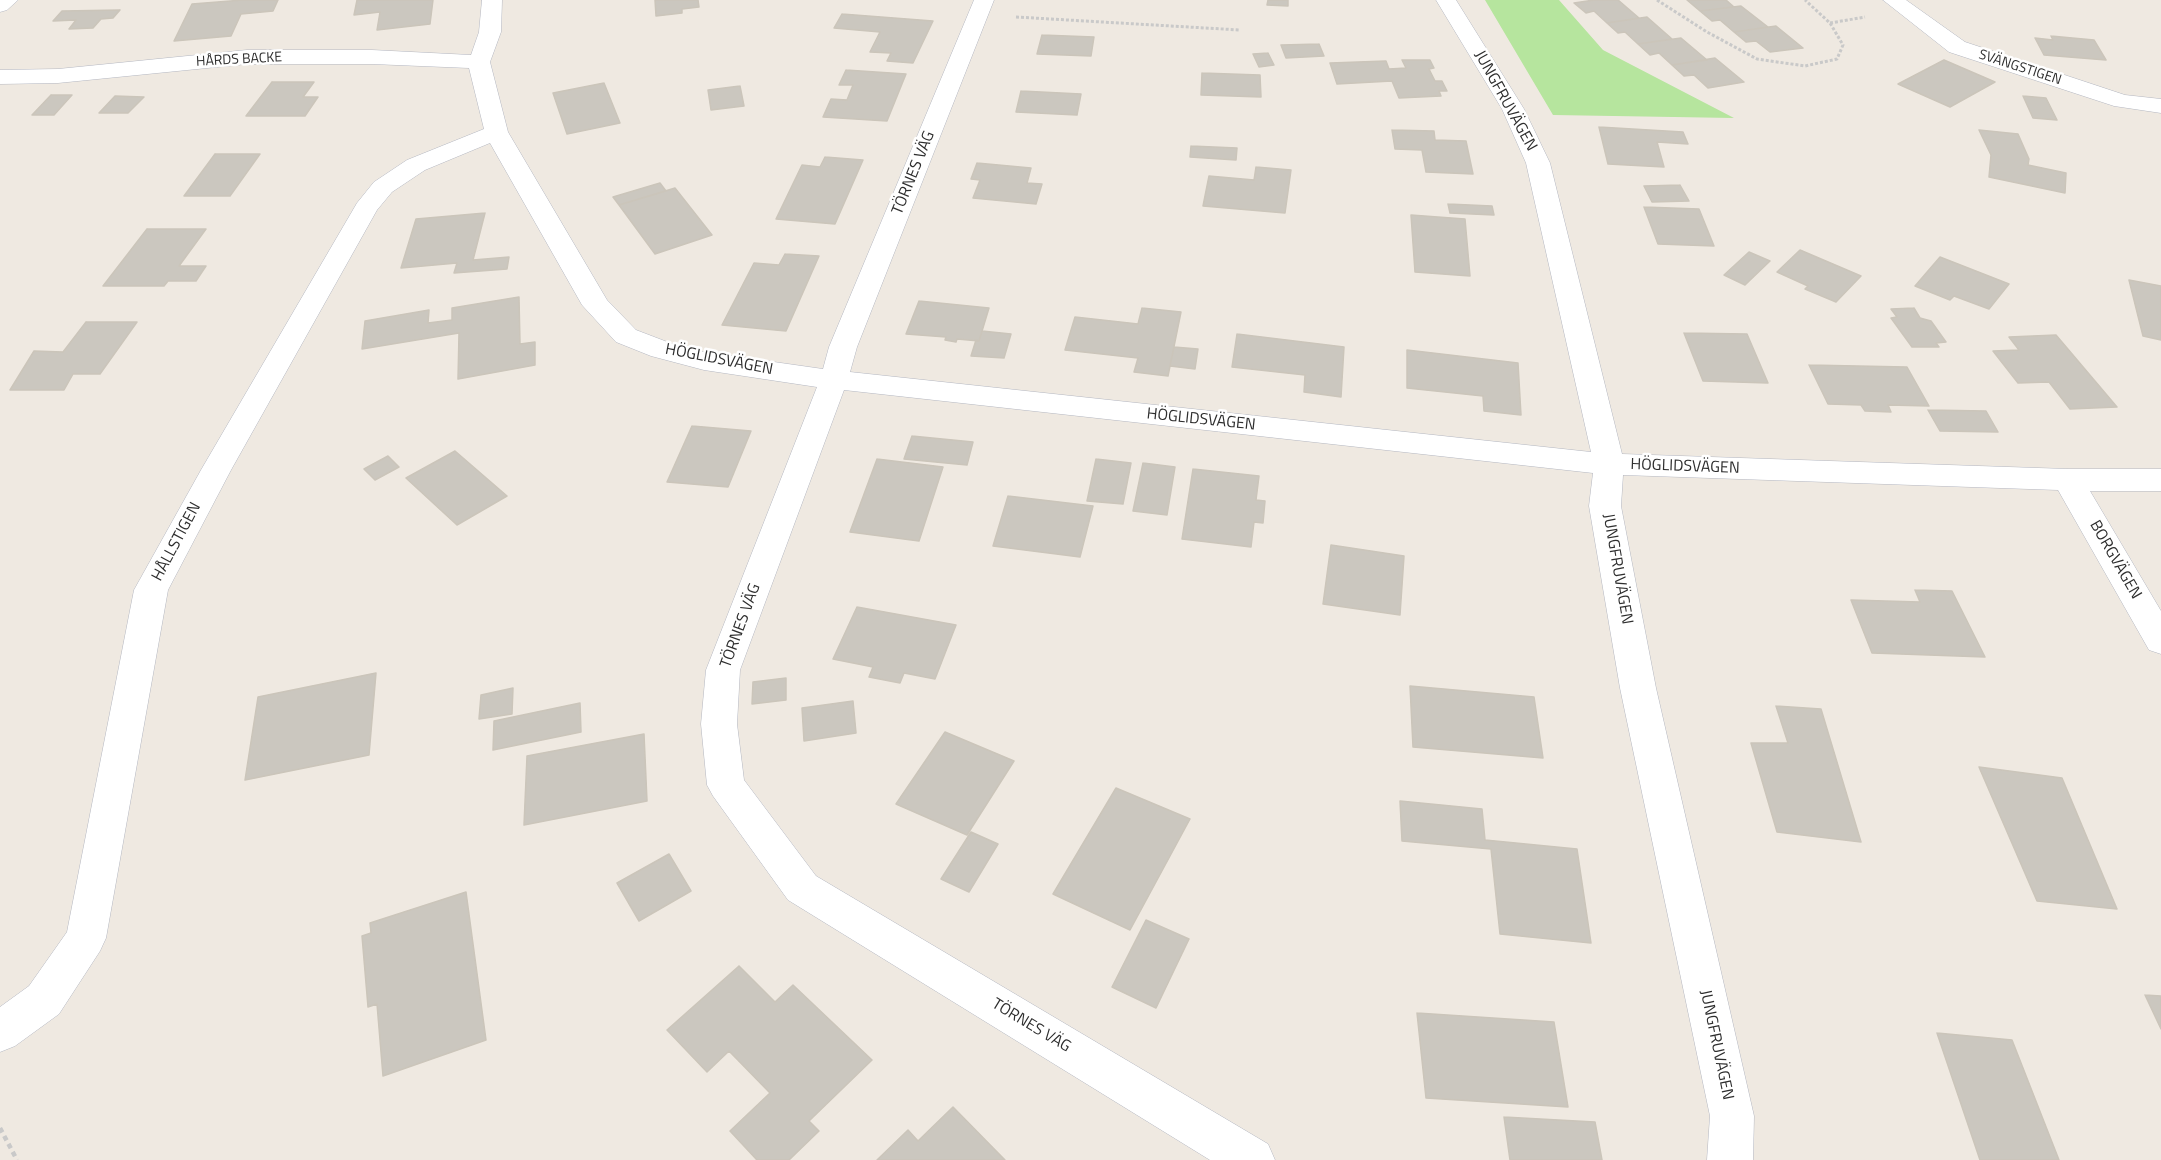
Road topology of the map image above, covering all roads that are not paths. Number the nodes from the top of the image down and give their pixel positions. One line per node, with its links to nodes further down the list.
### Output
1 (8, 0): 5 (street)
2 (492, 0): 7 (street)
3 (1446, 0): 12 (street, JUNGFRUVÄGEN)
4 (1893, 0): 9 (street, SVÄNGSTIGEN)
5 (0, 6)
6 (982, 7): 11 (street, TÖRNES VÄG)
7 (479, 62): 8 (street, HÅRDS BACKE); 10 (street, HÖGLIDSVÄGEN)
8 (0, 77)
9 (2161, 106)
10 (496, 132): 11 (street, HÖGLIDSVÄGEN); 16 (street, HÅLLSTIGEN)
11 (834, 380): 12 (street, HÖGLIDSVÄGEN); 17 (street, TÖRNES VÄG)
12 (1609, 464): 13 (street, HÖGLIDSVÄGEN); 18 (street, JUNGFRUVÄGEN)
13 (2068, 480): 14 (street, HÖGLIDSVÄGEN); 15 (street, BORGVÄGEN)
14 (2161, 480)
15 (2161, 640)
16 (0, 1032)
17 (1252, 1160)
18 (1730, 1160)

